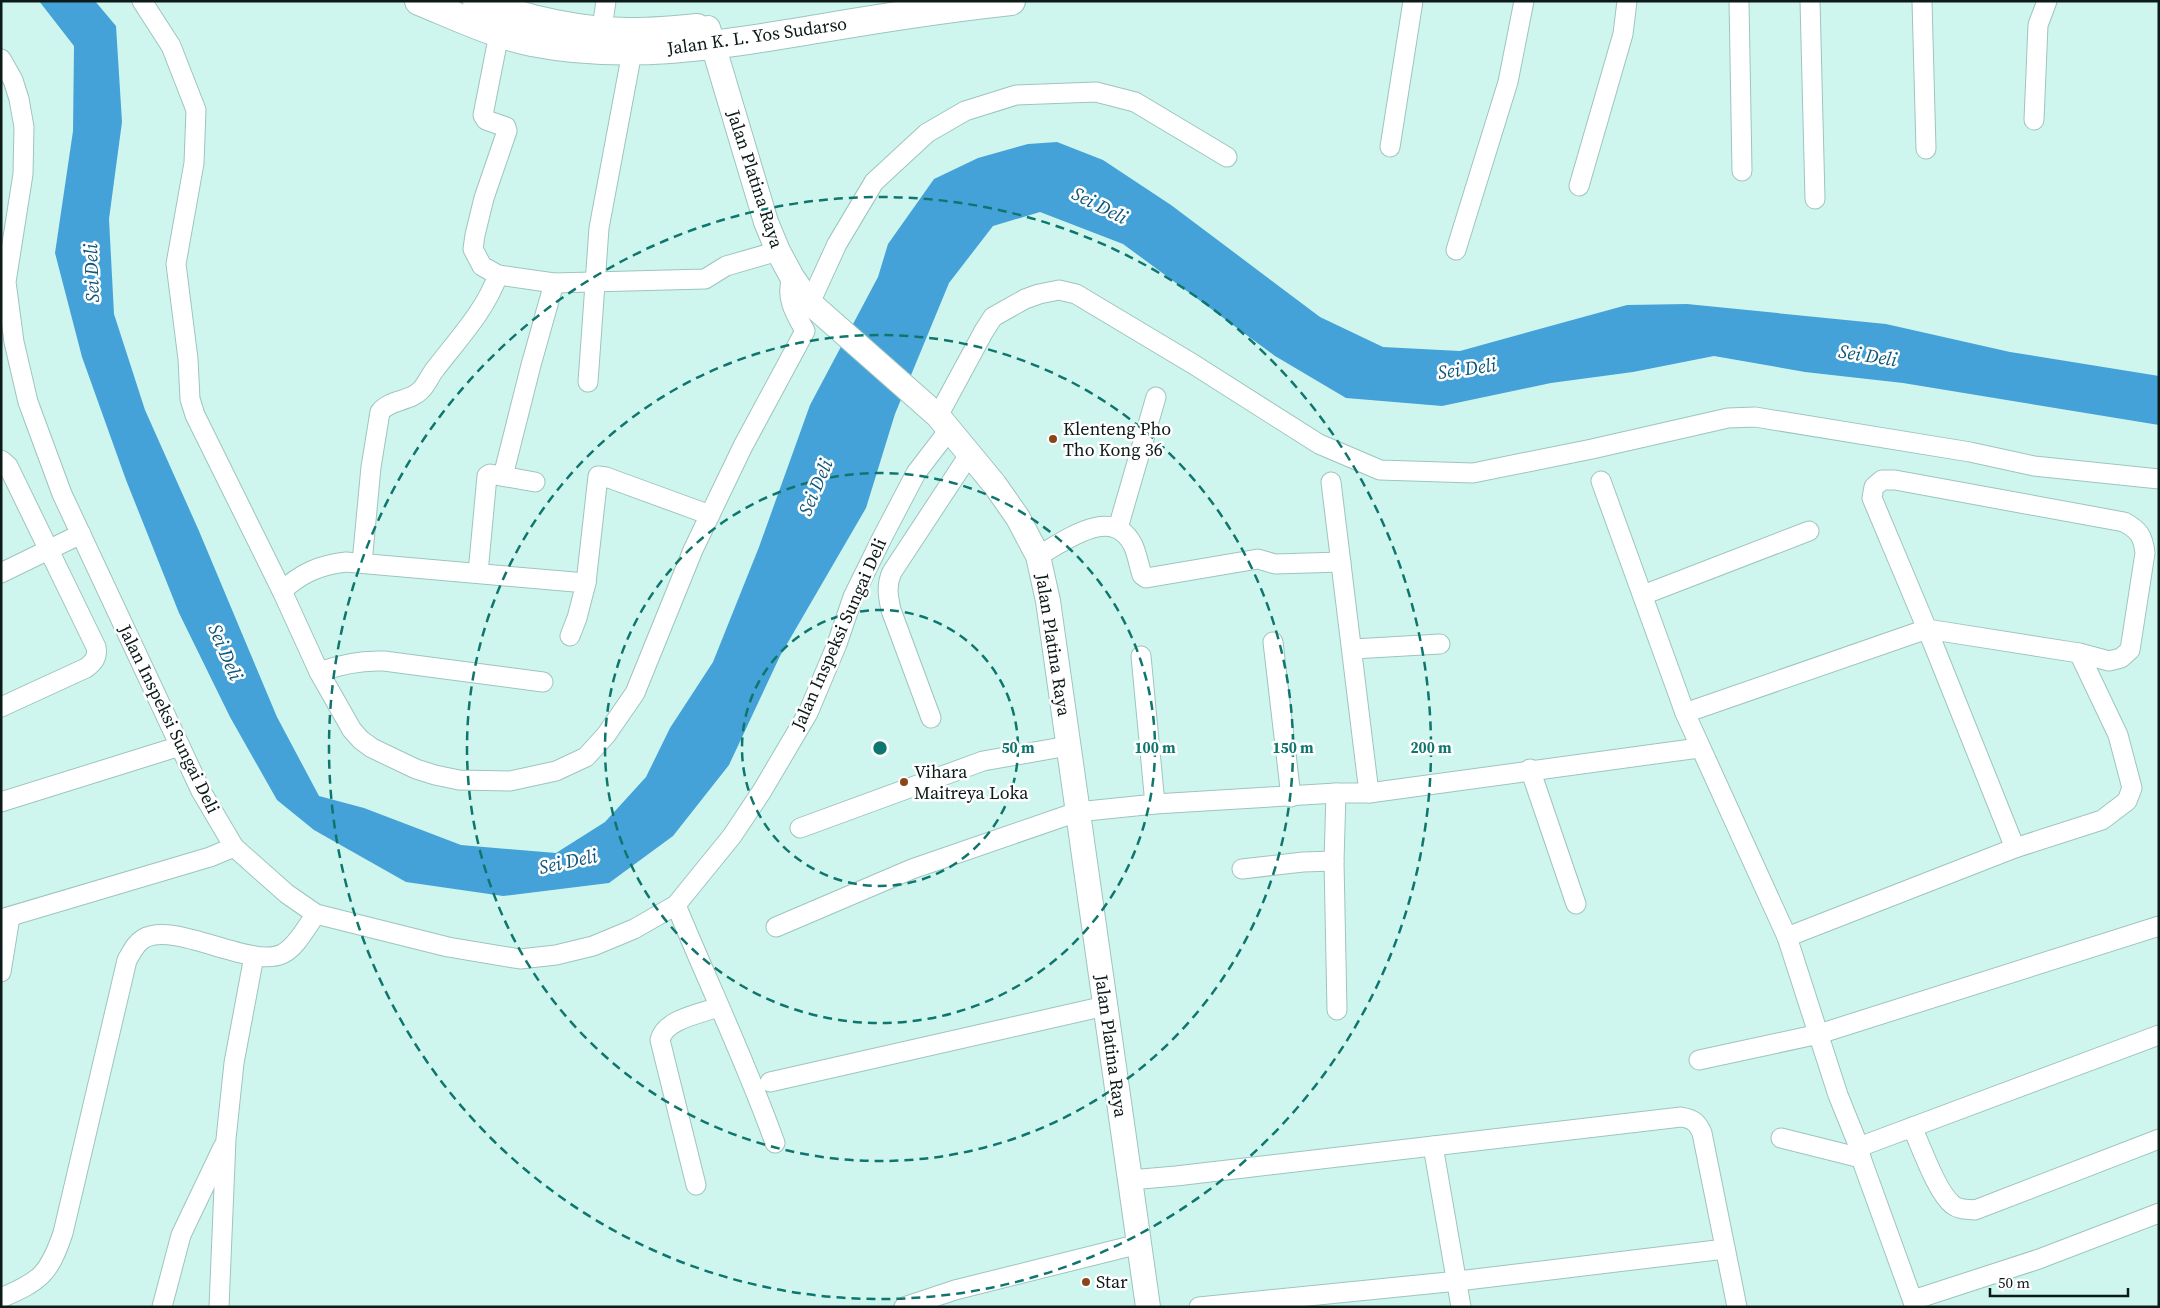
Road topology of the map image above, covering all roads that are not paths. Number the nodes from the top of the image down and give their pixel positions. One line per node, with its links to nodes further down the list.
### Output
1 (142, 1): 54 (street)
2 (418, 1): 14 (highway, Jalan K. L. Yos Sudarso)
3 (478, 1): 16 (highway, Jalan K. L. Yos Sudarso)
4 (606, 1): 16 (street)
5 (890, 1): 15 (highway, Jalan K. L. Yos Sudarso)
6 (1011, 1): 15 (highway, Jalan K. L. Yos Sudarso)
7 (1414, 1): 20 (street)
8 (1524, 1): 26 (street)
9 (1627, 1): 24 (street)
10 (1739, 1): 23 (street)
11 (1810, 1): 25 (street)
12 (1922, 1): 21 (street)
13 (2047, 1): 19 (street)
14 (499, 34): 16 (highway, Jalan K. L. Yos Sudarso); 28 (street)
15 (711, 37): 16 (highway, Jalan K. L. Yos Sudarso); 17 (highway, Jalan K. L. Yos Sudarso); 27 (main road, Jalan Platina Raya)
16 (600, 40): 17 (highway, Jalan K. L. Yos Sudarso)
17 (632, 52): 31 (street)
18 (1, 59): 46 (street, Jalan Inspeksi Sungai Deli)
19 (2034, 120)
20 (1390, 148)
21 (1926, 149)
22 (1227, 157): 32 (street)
23 (1742, 171)
24 (1579, 186)
25 (1816, 198)
26 (1456, 250)
27 (778, 251): 29 (main road, Jalan Platina Raya); 31 (street)
28 (498, 275): 30 (street); 50 (street)
29 (792, 277): 32 (main road, Jalan Platina Raya); 43 (street)
30 (554, 283): 31 (street); 38 (street)
31 (594, 284): 33 (street)
32 (815, 307): 35 (main road, Jalan Platina Raya)
33 (588, 382)
34 (1156, 397): 44 (street)
35 (944, 423): 36 (main road, Jalan Platina Raya); 39 (street, Jalan Inspeksi Sungai Deli); 84 (street, Jalan Inspeksi Sungai Deli)
36 (970, 455): 48 (main road, Jalan Platina Raya); 67 (street)
37 (1, 460): 47 (street)
38 (503, 476): 41 (street); 51 (street)
39 (2159, 479)
40 (1601, 481): 55 (street)
41 (535, 482)
42 (1330, 482): 49 (street)
43 (710, 515): 53 (street); 63 (street)
44 (1118, 528): 48 (street); 49 (street)
45 (1808, 532): 55 (street)
46 (81, 534): 47 (street); 68 (street, Jalan Inspeksi Sungai Deli)
47 (49, 552): 52 (street); 65 (street)
48 (1038, 556): 69 (main road, Jalan Platina Raya)
49 (1341, 562): 60 (street)
50 (362, 563): 51 (street); 54 (street)
51 (478, 573): 53 (street)
52 (1, 574)
53 (586, 583): 57 (street)
54 (282, 591): 63 (street)
55 (1643, 595): 66 (street)
56 (1927, 629): 61 (street); 61 (street); 66 (street); 80 (street)
57 (570, 636)
58 (1273, 642): 74 (street)
59 (1440, 644): 60 (street)
60 (1353, 649): 73 (street)
61 (2079, 653): 80 (street)
62 (1141, 656): 76 (street)
63 (319, 672): 64 (street)
64 (543, 682)
65 (1, 707)
66 (1685, 713): 70 (street)
67 (931, 718)
68 (180, 746): 75 (street); 79 (street, Jalan Inspeksi Sungai Deli)
69 (1068, 746): 77 (main road, Jalan Platina Raya); 78 (street)
70 (1699, 748): 71 (street); 89 (street)
71 (1530, 769): 73 (street); 83 (street)
72 (1336, 793): 73 (street); 74 (street); 81 (street)
73 (1369, 793)
74 (1291, 797): 76 (street)
75 (1, 802)
76 (1155, 804): 77 (street)
77 (1077, 812): 88 (street); 92 (main road, Jalan Platina Raya)
78 (800, 828)
79 (234, 846): 85 (street, Jalan Inspeksi Sungai Deli); 86 (street)
80 (2015, 848): 89 (street)
81 (1334, 861): 82 (street); 94 (street)
82 (1242, 869)
83 (1576, 904)
84 (676, 906): 85 (street, Jalan Inspeksi Sungai Deli); 93 (street)
85 (316, 914): 90 (street)
86 (6, 918): 91 (street)
87 (2159, 926): 95 (street)
88 (776, 927)
89 (1787, 937): 95 (street)
90 (254, 956): 101 (street); 112 (street)
91 (1, 972)
92 (1105, 1006): 98 (street); 106 (main road, Jalan Platina Raya)
93 (718, 1007): 103 (street); 107 (street)
94 (1337, 1010)
95 (1819, 1034): 97 (street); 105 (street)
96 (2159, 1035): 99 (street)
97 (1700, 1060)
98 (770, 1082)
99 (1912, 1127): 102 (street); 105 (street)
100 (1781, 1138): 105 (street)
101 (226, 1139): 114 (street); 115 (street)
102 (2159, 1139)
103 (775, 1143)
104 (1433, 1146): 106 (street); 110 (street); 111 (street)
105 (1860, 1152): 113 (street)
106 (1130, 1180): 109 (main road, Jalan Platina Raya)
107 (696, 1185)
108 (2159, 1214): 113 (street)
109 (1139, 1244): 116 (street); 117 (main road, Jalan Platina Raya)
110 (1726, 1249): 111 (street); 120 (street)
111 (1458, 1281): 118 (street); 119 (street)
112 (1, 1298)
113 (1914, 1304)
114 (162, 1307)
115 (219, 1307)
116 (904, 1307)
117 (1148, 1307)
118 (1199, 1307)
119 (1461, 1307)
120 (1737, 1307)

